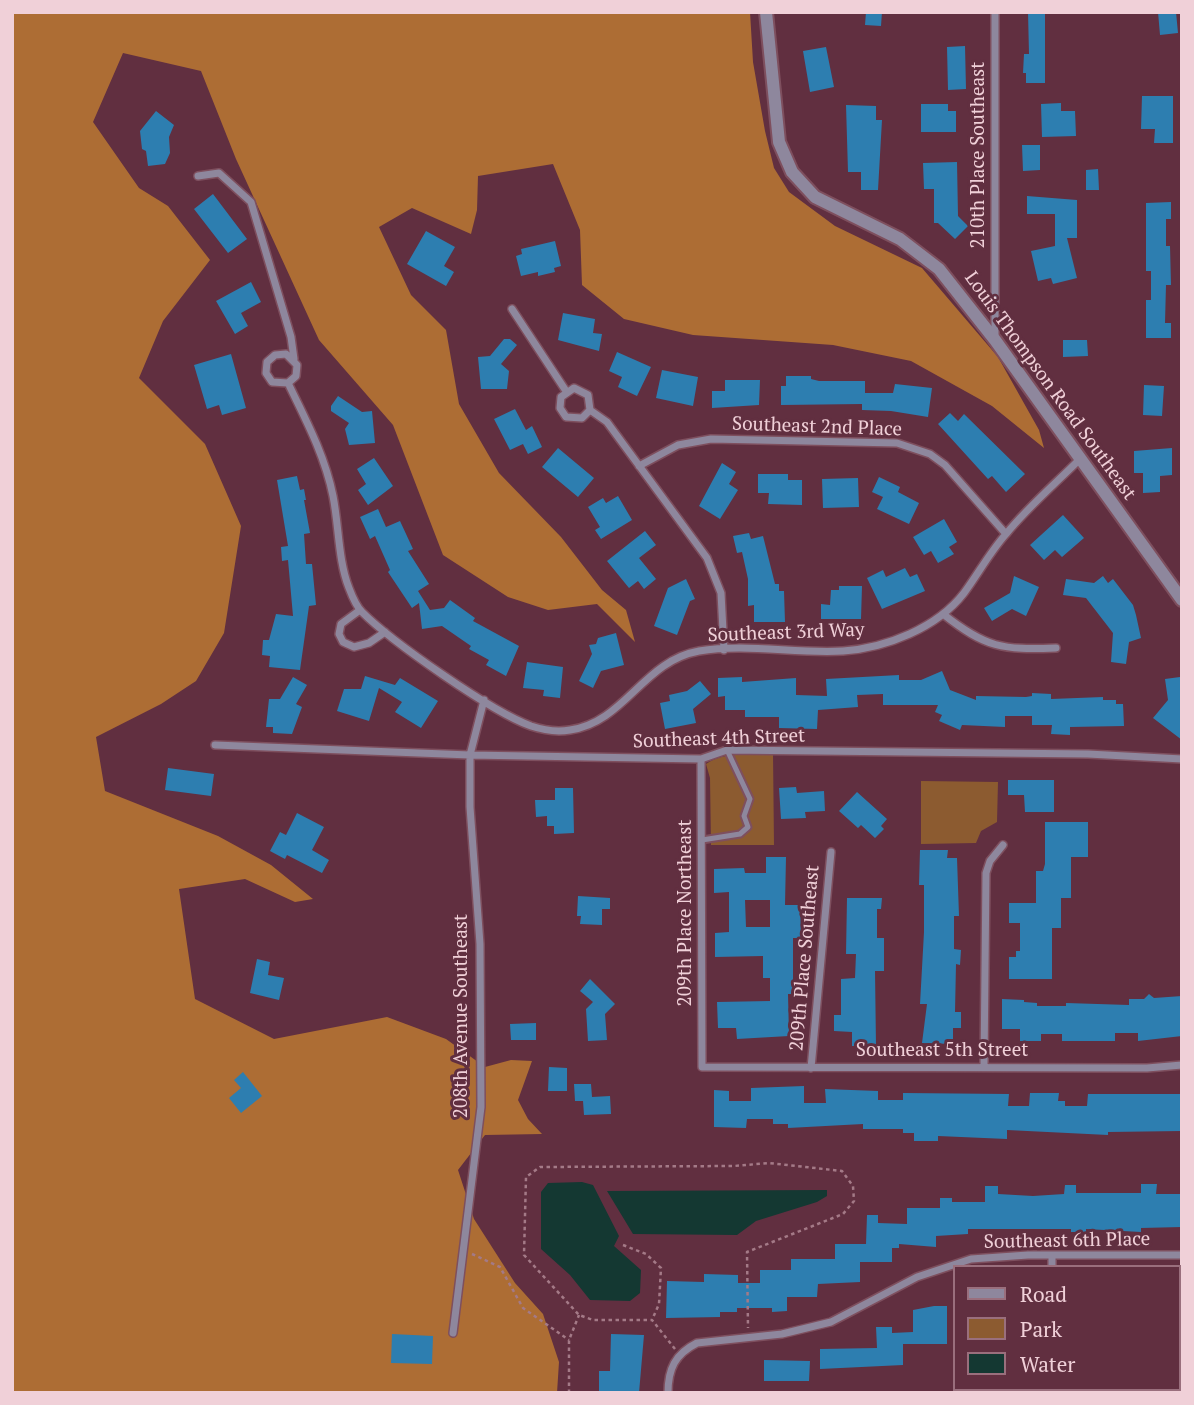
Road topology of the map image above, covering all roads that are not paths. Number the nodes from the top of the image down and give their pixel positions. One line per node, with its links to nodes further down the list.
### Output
1 (766, 12): 5 (street, Louis Thompson Road Southeast)
2 (995, 12): 5 (street, 210th Place Southeast)
3 (198, 176): 6 (street)
4 (512, 309): 8 (street)
5 (995, 340): 10 (street, Louis Thompson Road Southeast)
6 (294, 360): 7 (street); 7 (street, Southeast 3rd Way)
7 (288, 383): 14 (street, Southeast 3rd Way)
8 (566, 391): 9 (street); 9 (street)
9 (590, 410): 11 (street)
10 (1080, 460): 12 (street, Southeast 3rd Way); 13 (street, Louis Thompson Road Southeast)
11 (639, 466): 12 (street, Southeast 2nd Place); 18 (street)
12 (1006, 534): 15 (street, Southeast 3rd Way)
13 (1182, 600)
14 (360, 610): 16 (street, Southeast 3rd Way); 16 (street)
15 (943, 614): 17 (street); 18 (street, Southeast 3rd Way)
16 (384, 632): 19 (street, Southeast 3rd Way)
17 (1056, 648)
18 (724, 650): 19 (street, Southeast 3rd Way)
19 (484, 700): 22 (street, 208th Avenue Southeast)
20 (215, 745): 22 (street, Southeast 4th Street)
21 (727, 750): 23 (street, Southeast 4th Street); 24 (street, Southeast 4th Street); 25 (lane)
22 (470, 755): 23 (street, Southeast 4th Street); 35 (street, 208th Avenue Southeast)
23 (701, 759): 25 (street, 209th Place Northeast)
24 (1182, 759)
25 (702, 840): 30 (street, 209th Place Northeast)
26 (1003, 845): 29 (street)
27 (831, 852): 31 (street, 209th Place Southeast)
28 (1182, 1065): 29 (street, Southeast 5th Street)
29 (984, 1066): 31 (street, Southeast 5th Street)
30 (702, 1067): 31 (street, Southeast 5th Street)
31 (811, 1068)
32 (1052, 1255): 33 (street, Southeast 6th Place); 34 (street); 36 (street, Southeast 6th Place)
33 (1182, 1255)
34 (1052, 1265)
35 (453, 1333)
36 (668, 1393)

